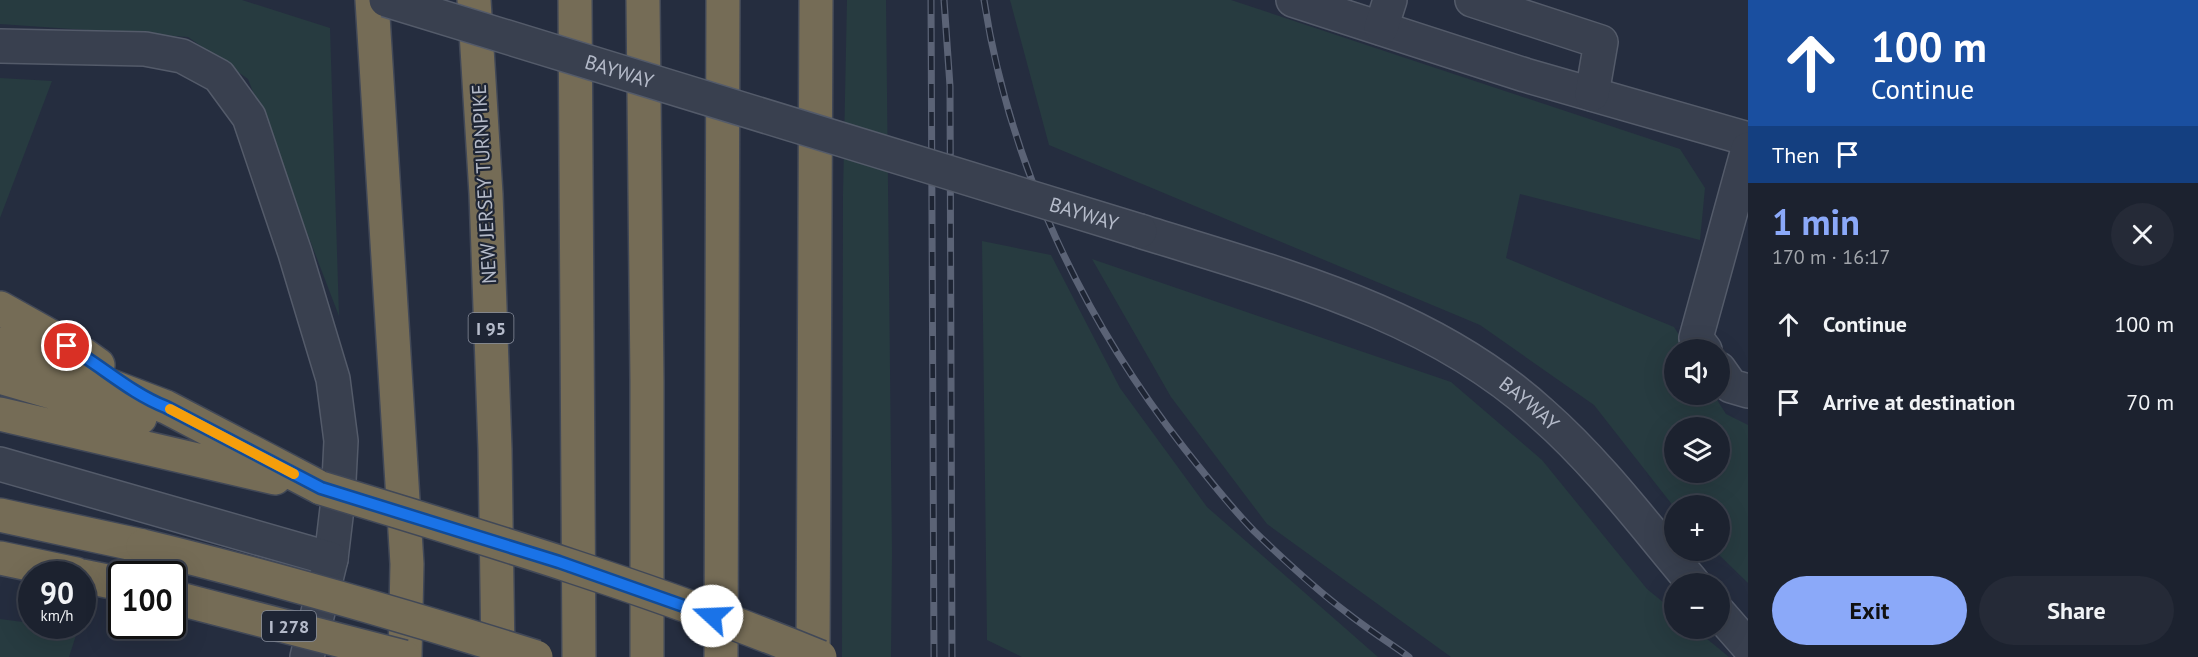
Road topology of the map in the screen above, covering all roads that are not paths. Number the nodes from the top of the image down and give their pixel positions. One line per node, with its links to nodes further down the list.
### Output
1 (372, 0): 34 (highway)
2 (386, 0): 29 (street, BAYWAY, bridge)
3 (474, 0): 35 (highway, NEW JERSEY TURNPIKE / I 95)
4 (575, 0): 37 (highway)
5 (643, 0): 38 (highway)
6 (723, 0): 39 (highway)
7 (816, 0): 40 (highway)
8 (1296, 0): 10 (street)
9 (1472, 0): 12 (street)
10 (1385, 14): 12 (street)
11 (0, 46): 27 (street)
12 (1592, 94): 13 (street)
13 (1748, 139)
14 (1748, 148): 16 (street)
15 (0, 308): 22 (highway)
16 (1697, 339)
17 (0, 344): 22 (highway)
18 (0, 377): 22 (highway)
19 (1730, 385): 20 (street)
20 (1748, 391)
21 (0, 414): 22 (highway)
22 (144, 422): 24 (highway); 24 (highway)
23 (0, 464): 27 (street)
24 (321, 488): 41 (highway, bridge)
25 (0, 515): 36 (highway, bridge)
26 (0, 558): 28 (highway)
27 (331, 558): 33 (street)
28 (18, 562)
29 (1685, 573)
30 (186, 601): 34 (highway, I 278, bridge)
31 (1730, 626): 32 (street)
32 (1748, 646)
33 (307, 657)
34 (405, 657)
35 (498, 657)
36 (536, 657)
37 (579, 657)
38 (647, 657)
39 (721, 657)
40 (813, 657)
41 (820, 657)

